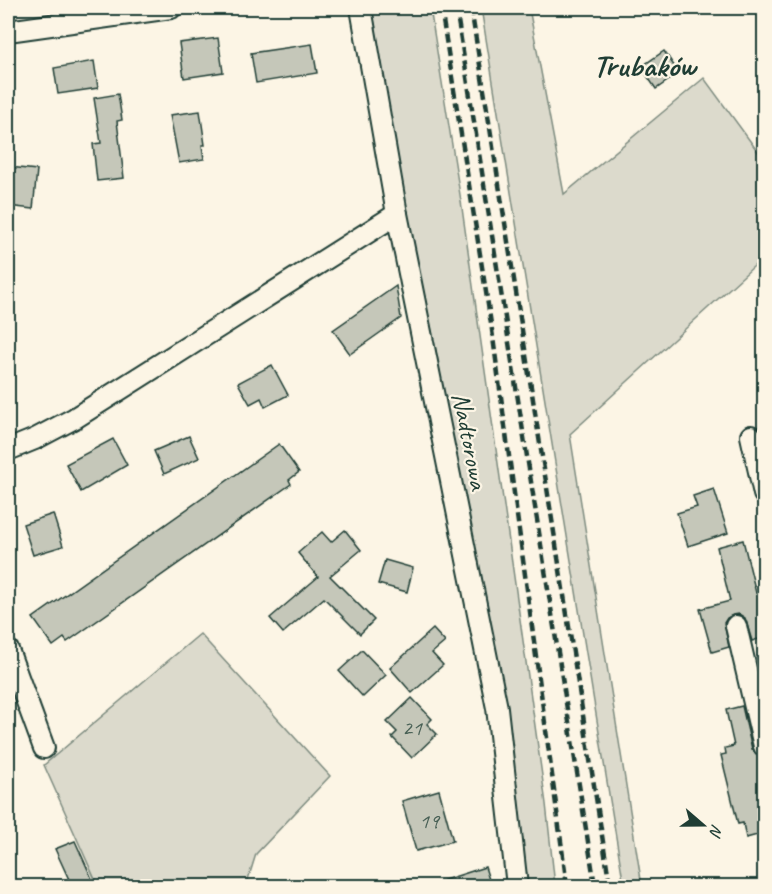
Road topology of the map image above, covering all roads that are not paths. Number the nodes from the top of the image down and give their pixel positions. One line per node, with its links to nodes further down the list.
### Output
1 (171, 8): 3 (street)
2 (361, 8): 5 (street, Nadtorowa)
3 (122, 11): 4 (street)
4 (8, 31)
5 (397, 214): 7 (street); 13 (street, Nadtorowa)
6 (751, 436): 8 (street)
7 (8, 450)
8 (765, 494)
9 (736, 626): 11 (street)
10 (8, 650): 12 (street)
11 (765, 746)
12 (44, 748)
13 (517, 886)

